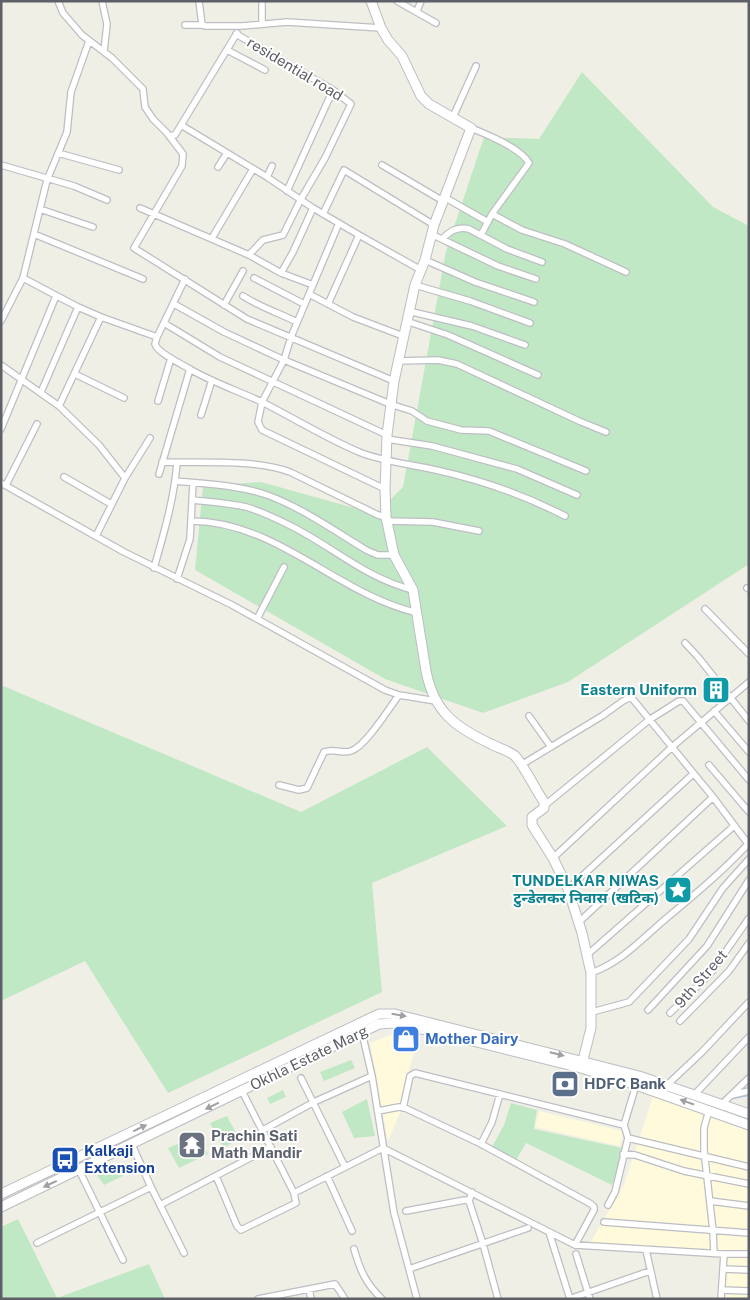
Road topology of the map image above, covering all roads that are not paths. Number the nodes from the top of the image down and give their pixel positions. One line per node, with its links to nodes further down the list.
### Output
1 (58, 1): 16 (street)
2 (102, 1): 18 (street)
3 (199, 1): 12 (street)
4 (262, 1): 10 (street)
5 (371, 1): 14 (main road)
6 (397, 1): 8 (street)
7 (421, 1): 8 (street)
8 (417, 12): 9 (street)
9 (436, 23)
10 (262, 24): 13 (street); 14 (street)
11 (185, 25): 12 (street)
12 (202, 25): 13 (street)
13 (242, 26): 15 (street)
14 (380, 28): 22 (main road)
15 (236, 34): 17 (street); 21 (street, residential road)
16 (89, 41): 18 (street); 26 (street)
17 (227, 50): 20 (street); 23 (street)
18 (104, 51): 25 (street)
19 (476, 66): 22 (street)
20 (265, 70)
21 (332, 90): 36 (street); 37 (street, residential road)
22 (453, 117): 24 (main road)
23 (181, 125): 25 (street); 27 (street)
24 (471, 128): 38 (main road); 44 (street)
25 (170, 136): 45 (street)
26 (58, 153): 33 (street); 35 (street)
27 (227, 153): 31 (street); 32 (street)
28 (1, 165): 35 (street)
29 (382, 165): 38 (street)
30 (272, 166): 34 (street)
31 (218, 167)
32 (253, 169): 34 (street); 54 (street)
33 (120, 170)
34 (267, 177): 36 (street)
35 (47, 180): 39 (street); 42 (street)
36 (287, 191): 37 (street)
37 (301, 199): 41 (street); 56 (street)
38 (443, 199): 46 (street); 48 (main road)
39 (107, 200)
40 (140, 208): 45 (street)
41 (313, 208): 43 (street); 62 (street)
42 (40, 209): 49 (street); 50 (street)
43 (323, 214): 47 (street); 48 (street)
44 (492, 214): 46 (street); 61 (street)
45 (154, 215): 54 (street); 66 (street)
46 (488, 222): 53 (street)
47 (339, 223): 52 (street); 68 (street)
48 (434, 225): 51 (main road)
49 (93, 227)
50 (34, 234): 63 (street); 65 (street)
51 (431, 234): 55 (street); 57 (main road)
52 (358, 235): 59 (street); 76 (street)
53 (481, 235): 55 (street); 58 (street)
54 (212, 238): 56 (street)
55 (442, 239): 67 (street)
56 (249, 255): 62 (street)
57 (425, 260): 59 (main road); 73 (street)
58 (542, 262)
59 (421, 270): 69 (main road)
60 (243, 271): 77 (street)
61 (626, 272)
62 (281, 273): 68 (street)
63 (23, 278): 71 (street); 81 (street)
64 (254, 278): 75 (street)
65 (143, 279)
66 (185, 279): 74 (street); 77 (street)
67 (536, 279)
68 (313, 285): 70 (street)
69 (415, 285): 79 (main road); 85 (street)
70 (309, 294): 75 (street); 76 (street)
71 (56, 296): 78 (street); 97 (street)
72 (243, 296): 83 (street)
73 (534, 302)
74 (174, 304): 84 (street); 91 (street)
75 (304, 304): 83 (street)
76 (328, 304): 86 (street)
77 (224, 305): 88 (street)
78 (78, 307): 80 (street); 101 (street)
79 (408, 311): 82 (main road); 89 (street)
80 (101, 317): 87 (street); 95 (street)
81 (1, 321)
82 (406, 321): 86 (main road); 96 (street)
83 (297, 322): 88 (street)
84 (164, 323): 87 (street); 99 (street)
85 (530, 323)
86 (403, 336): 92 (main road)
87 (157, 337): 90 (street)
88 (291, 337): 91 (street); 100 (street)
89 (525, 345)
90 (172, 358): 94 (street); 103 (street)
91 (284, 360): 99 (street); 105 (street)
92 (398, 361): 100 (main road); 110 (street)
93 (1, 365): 97 (street)
94 (190, 369): 98 (street); 114 (street)
95 (75, 374): 102 (street); 106 (street)
96 (538, 375)
97 (22, 380): 101 (street); 109 (street)
98 (212, 380): 104 (street); 107 (street)
99 (274, 381): 104 (street); 111 (street)
100 (394, 381): 105 (main road)
101 (41, 392): 106 (street)
102 (124, 398)
103 (158, 401)
104 (262, 402): 113 (street); 123 (street)
105 (390, 404): 111 (main road); 116 (street)
106 (59, 406): 119 (street)
107 (202, 415)
108 (37, 424): 122 (street)
109 (1, 429)
110 (606, 432)
111 (387, 437): 113 (main road); 124 (street)
112 (150, 438): 119 (street)
113 (387, 461): 123 (main road); 127 (street)
114 (162, 462): 115 (street); 117 (street)
115 (177, 463): 120 (street); 128 (street)
116 (586, 471)
117 (159, 474)
118 (64, 476): 126 (street)
119 (125, 478): 126 (street)
120 (175, 482): 121 (street); 134 (street)
121 (193, 483): 125 (street); 132 (street)
122 (3, 484): 131 (street)
123 (385, 489): 128 (main road)
124 (577, 494)
125 (193, 500): 129 (street); 136 (street)
126 (112, 504): 131 (street)
127 (565, 516)
128 (387, 519): 130 (street); 132 (main road)
129 (192, 521): 135 (street); 138 (street)
130 (479, 531)
131 (96, 536): 134 (street)
132 (394, 556): 136 (main road)
133 (284, 567): 139 (street)
134 (154, 568): 135 (street)
135 (177, 579): 139 (street)
136 (413, 590): 138 (main road)
137 (705, 609): 141 (street)
138 (418, 613): 145 (main road)
139 (256, 618): 143 (street)
140 (685, 643): 144 (street)
141 (749, 654)
142 (749, 683): 144 (street)
143 (399, 695): 145 (street); 158 (street)
144 (730, 698): 146 (street); 149 (street)
145 (436, 701): 155 (main road)
146 (714, 711): 150 (street); 153 (street)
147 (529, 716): 151 (street)
148 (649, 720): 150 (street); 151 (street); 152 (street); 160 (street)
149 (749, 721)
150 (701, 723): 152 (street); 157 (street)
151 (551, 747): 155 (street)
152 (672, 747): 156 (street); 164 (street)
153 (749, 752)
154 (709, 765): 161 (street)
155 (521, 766): 160 (main road)
156 (693, 774): 159 (street); 167 (street)
157 (749, 780)
158 (279, 785)
159 (713, 797): 162 (street); 169 (street)
160 (544, 806): 164 (main road)
161 (749, 812)
162 (734, 826): 163 (street); 171 (street)
163 (748, 845): 172 (street)
164 (553, 858): 167 (main road)
165 (749, 859): 175 (street)
166 (749, 880): 174 (street)
167 (568, 889): 169 (main road)
168 (749, 918): 176 (street, 9th Street)
169 (579, 922): 171 (main road)
170 (749, 943): 177 (street)
171 (587, 955): 172 (main road)
172 (591, 973): 175 (main road)
173 (749, 1002): 185 (street)
174 (648, 1010)
175 (592, 1012): 180 (main road)
176 (670, 1013)
177 (680, 1021)
178 (362, 1028): 180 (main road, Okhla Estate Marg); 181 (street); 186 (main road, Okhla Estate Marg); 217 (main road, Okhla Estate Marg, one-way to 178)
179 (749, 1037): 189 (street)
180 (582, 1064): 184 (main road, Okhla Estate Marg); 185 (main road, Okhla Estate Marg)
181 (372, 1076): 191 (street); 195 (street)
182 (301, 1078): 191 (street)
183 (749, 1078): 190 (street)
184 (636, 1085): 194 (main road, Okhla Estate Marg, one-way to 184); 197 (street)
185 (667, 1085): 189 (main road, Okhla Estate Marg)
186 (242, 1091): 199 (street); 202 (main road, Okhla Estate Marg, one-way to 202)
187 (749, 1091): 190 (street)
188 (500, 1094): 193 (street); 197 (street); 201 (street)
189 (695, 1094): 192 (main road, Okhla Estate Marg)
190 (732, 1095): 192 (street)
191 (314, 1102): 199 (street); 207 (street)
192 (722, 1104): 196 (main road, Okhla Estate Marg)
193 (403, 1108): 195 (street); 201 (street)
194 (709, 1110): 198 (main road, Okhla Estate Marg); 206 (street)
195 (378, 1112): 204 (street)
196 (749, 1114)
197 (624, 1124): 200 (street)
198 (749, 1125)
199 (263, 1130): 203 (street)
200 (628, 1138): 205 (street); 206 (street)
201 (480, 1144): 234 (street)
202 (132, 1145): 209 (main road, Okhla Estate Marg); 214 (street)
203 (271, 1148): 210 (street); 216 (street)
204 (383, 1148): 207 (street); 215 (street); 243 (street)
205 (623, 1154): 212 (street); 221 (street)
206 (704, 1155): 208 (street); 212 (street)
207 (345, 1166): 211 (street)
208 (749, 1166)
209 (79, 1170): 223 (main road, Okhla Estate Marg, one-way to 223); 225 (street)
210 (216, 1176): 216 (street); 220 (street)
211 (327, 1176): 216 (street); 228 (street)
212 (707, 1176): 213 (street); 219 (street)
213 (749, 1184)
214 (151, 1187): 220 (street); 225 (street)
215 (472, 1192): 218 (street); 230 (street)
216 (294, 1193)
217 (1, 1194)
218 (470, 1201): 224 (street); 233 (street)
219 (710, 1201): 222 (street); 229 (street)
220 (160, 1205): 237 (street)
221 (608, 1205)
222 (749, 1206)
223 (1, 1208)
224 (406, 1211)
225 (100, 1212): 232 (street); 242 (street)
226 (604, 1222): 229 (street)
227 (528, 1228): 233 (street)
228 (352, 1230)
229 (713, 1231): 231 (street); 239 (street)
230 (549, 1232): 234 (street); 258 (street)
231 (749, 1233)
232 (37, 1243)
233 (483, 1244): 243 (street); 257 (street)
234 (575, 1245): 236 (street)
235 (354, 1249): 255 (street)
236 (646, 1250): 239 (street); 246 (street)
237 (184, 1253)
238 (576, 1254): 249 (street)
239 (714, 1254): 240 (street)
240 (724, 1254): 241 (street); 244 (street)
241 (749, 1254)
242 (123, 1260)
243 (409, 1269): 256 (street)
244 (723, 1269): 245 (street); 248 (street)
245 (749, 1270)
246 (650, 1271): 249 (street); 260 (street)
247 (309, 1289): 251 (street); 253 (street); 254 (street)
248 (722, 1290): 250 (street); 261 (street)
249 (588, 1291): 258 (street); 259 (street)
250 (749, 1291)
251 (284, 1296): 252 (street)
252 (258, 1299)
253 (311, 1299)
254 (345, 1299)
255 (382, 1299)
256 (417, 1299)
257 (498, 1299)
258 (570, 1299)
259 (590, 1299)
260 (657, 1299)
261 (721, 1299)

